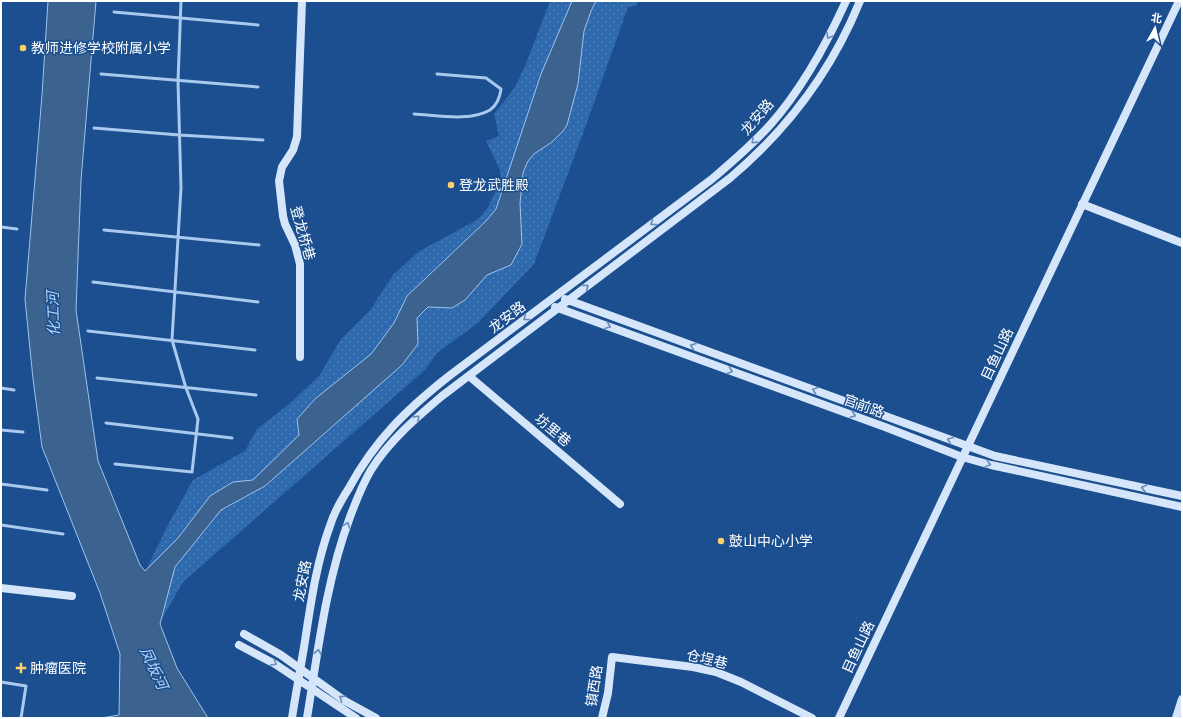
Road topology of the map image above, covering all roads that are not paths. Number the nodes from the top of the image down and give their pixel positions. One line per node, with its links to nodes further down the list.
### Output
1 (181, 1): 7 (lane)
2 (302, 1): 34 (main road, 登龙桥巷)
3 (846, 1): 26 (main road, 龙安路, one-way to 26)
4 (860, 1): 27 (main road, 龙安路, one-way to 4)
5 (1179, 1): 17 (main road, 目鱼山路)
6 (114, 12): 7 (lane)
7 (181, 18): 8 (lane); 11 (lane)
8 (258, 25)
9 (101, 74): 11 (lane)
10 (437, 74): 13 (lane)
11 (178, 81): 12 (lane); 15 (lane)
12 (258, 87)
13 (414, 114)
14 (94, 128): 15 (lane)
15 (179, 135): 16 (lane); 21 (lane)
16 (263, 140)
17 (1082, 204): 22 (main road); 46 (main road, 目鱼山路)
18 (1, 227): 19 (lane)
19 (17, 229)
20 (104, 230): 21 (lane)
21 (178, 237): 23 (lane); 25 (lane)
22 (1182, 243)
23 (259, 245)
24 (93, 282): 25 (lane)
25 (175, 292): 28 (lane); 32 (lane)
26 (555, 296): 27 (main road, 官前路); 29 (main road, 龙安路)
27 (568, 300): 30 (main road, 龙安路); 46 (main road, 官前路, one-way to 27)
28 (258, 302)
29 (545, 303): 30 (main road, 官前路); 61 (main road, 龙安路, one-way to 61)
30 (558, 308): 35 (main road, 龙安路); 47 (main road, 官前路, one-way to 47)
31 (88, 331): 32 (lane)
32 (172, 340): 33 (lane); 38 (lane)
33 (255, 350)
34 (300, 357)
35 (468, 376): 52 (main road, 坊里巷); 62 (main road, 龙安路, one-way to 35)
36 (97, 378): 38 (lane)
37 (1, 388): 39 (lane)
38 (186, 388): 40 (lane); 44 (lane)
39 (14, 390)
40 (256, 396)
41 (106, 424): 44 (lane)
42 (1, 430): 43 (lane)
43 (22, 432)
44 (197, 434): 45 (lane); 48 (lane)
45 (232, 438)
46 (967, 446): 47 (main road, 目鱼山路); 51 (main road, 官前路, one-way to 46)
47 (962, 457): 53 (main road, 官前路, one-way to 53); 74 (main road, 目鱼山路)
48 (116, 464)
49 (1, 484): 50 (lane)
50 (47, 490)
51 (1182, 496)
52 (620, 504)
53 (1182, 507)
54 (1, 525): 55 (lane)
55 (63, 534)
56 (1, 588): 57 (main road)
57 (72, 596)
58 (244, 634): 61 (main road)
59 (239, 645): 63 (main road, one-way to 63)
60 (612, 657): 72 (main road, 镇西路); 73 (main road, 仓埕巷)
61 (300, 669): 62 (main road); 63 (main road, 龙安路)
62 (314, 678): 65 (main road, 龙安路); 71 (main road, one-way to 62)
63 (298, 679): 65 (main road); 68 (main road, 龙安路)
64 (1, 682): 67 (lane)
65 (312, 689): 69 (main road, 龙安路); 70 (main road)
66 (1182, 699): 75 (main road)
67 (21, 718)
68 (292, 718)
69 (307, 718)
70 (356, 718)
71 (376, 718)
72 (602, 718)
73 (812, 718)
74 (839, 718)
75 (1176, 718)

